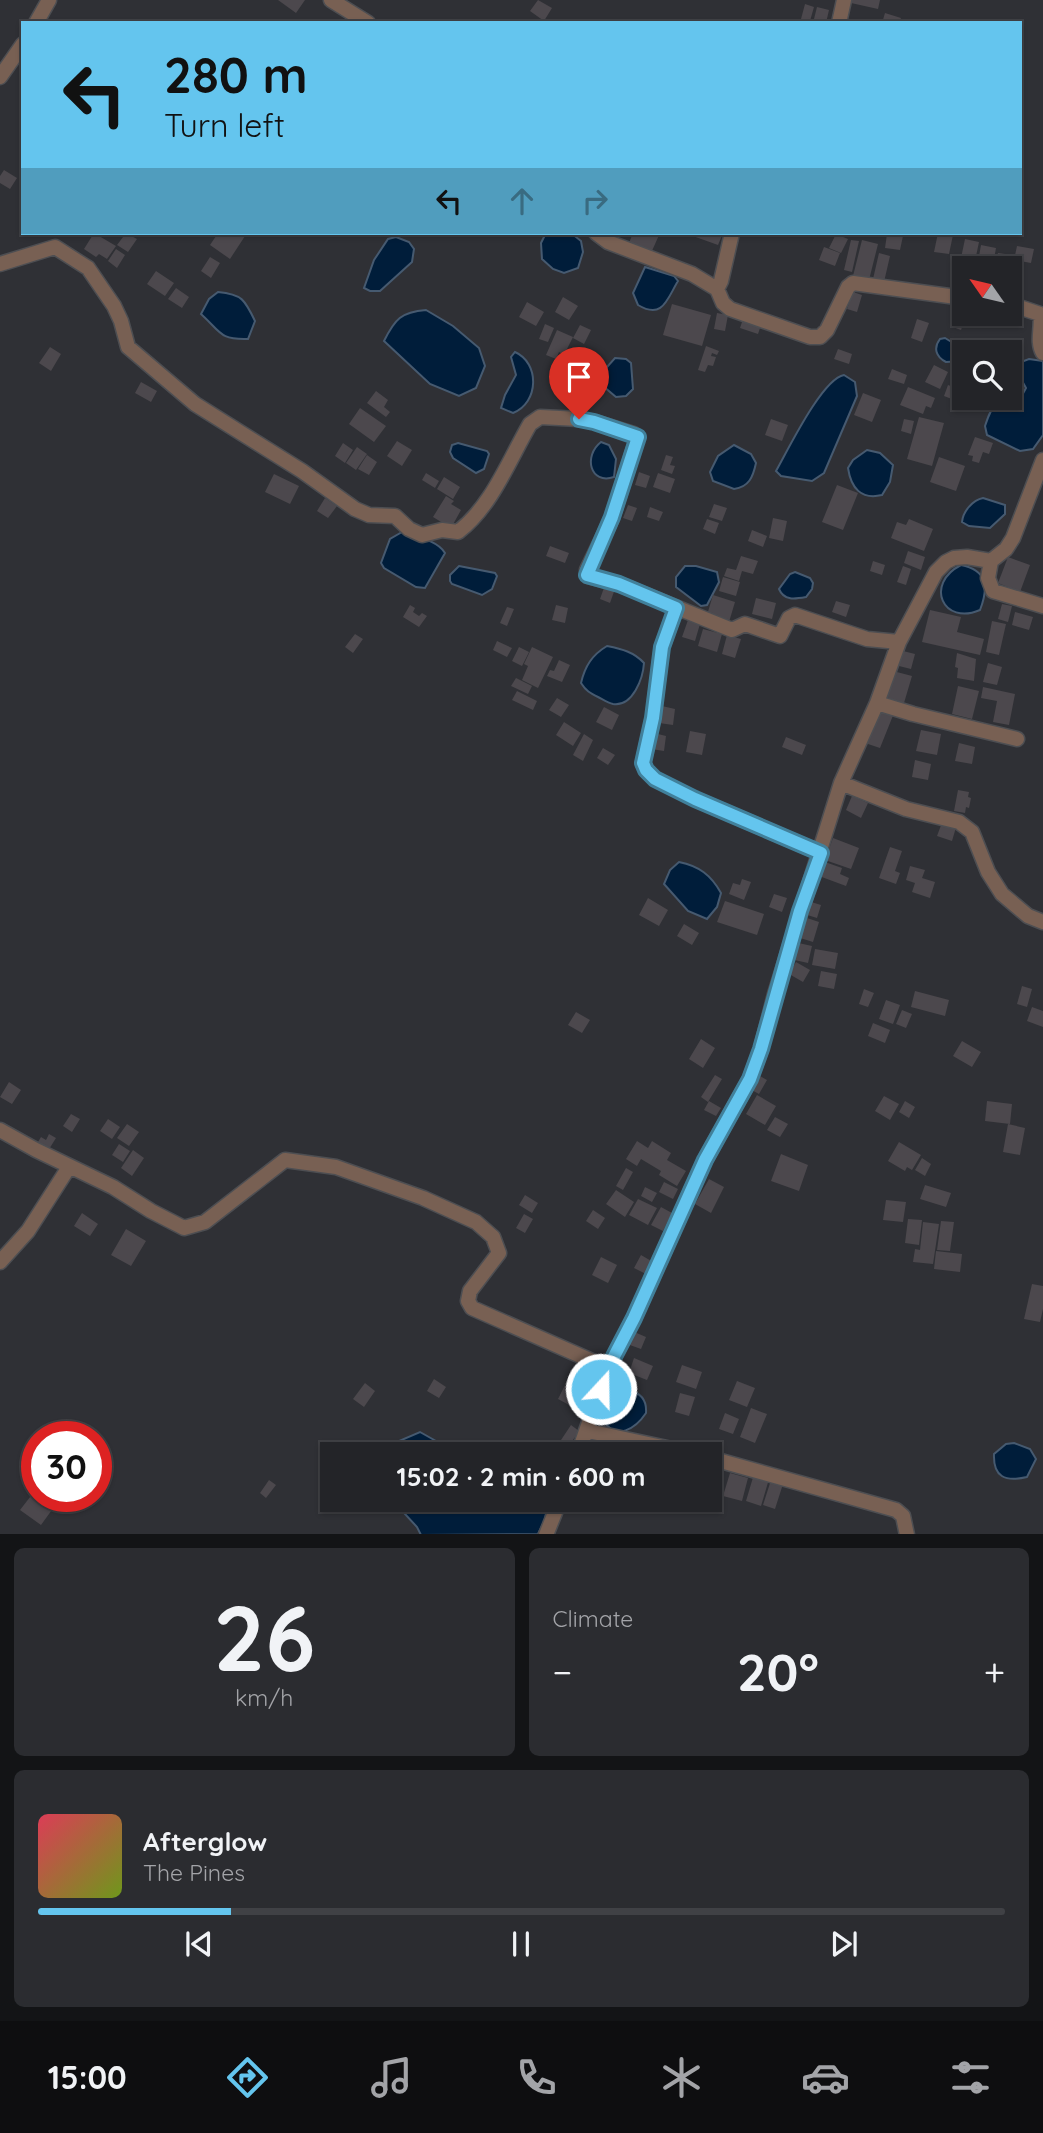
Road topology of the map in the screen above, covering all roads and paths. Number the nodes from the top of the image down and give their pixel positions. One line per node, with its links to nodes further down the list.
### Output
1 (49, 0): 4 (street)
2 (331, 0): 5 (street)
3 (844, 0): 6 (street)
4 (37, 21)
5 (365, 21)
6 (839, 21)
7 (21, 47): 8 (street)
8 (0, 77)
9 (599, 235): 12 (street)
10 (732, 235): 12 (street)
11 (0, 264): 19 (street)
12 (717, 289): 13 (street)
13 (952, 296)
14 (1022, 308): 15 (street)
15 (1043, 353)
16 (1043, 460): 17 (street)
17 (991, 561): 18 (street); 20 (street)
18 (1043, 606)
19 (676, 608): 20 (street); 24 (street)
20 (899, 642): 21 (street)
21 (877, 703): 22 (street); 23 (street)
22 (1017, 739)
23 (841, 783): 24 (street); 25 (street)
24 (821, 853): 29 (street)
25 (1043, 922)
26 (0, 1130): 27 (street)
27 (69, 1167): 28 (street); 29 (street)
28 (0, 1262)
29 (608, 1368): 30 (street)
30 (588, 1431): 31 (street); 32 (street)
31 (583, 1442)
32 (639, 1442)
33 (722, 1461): 36 (street)
34 (555, 1512): 35 (street)
35 (545, 1534)
36 (907, 1534)

